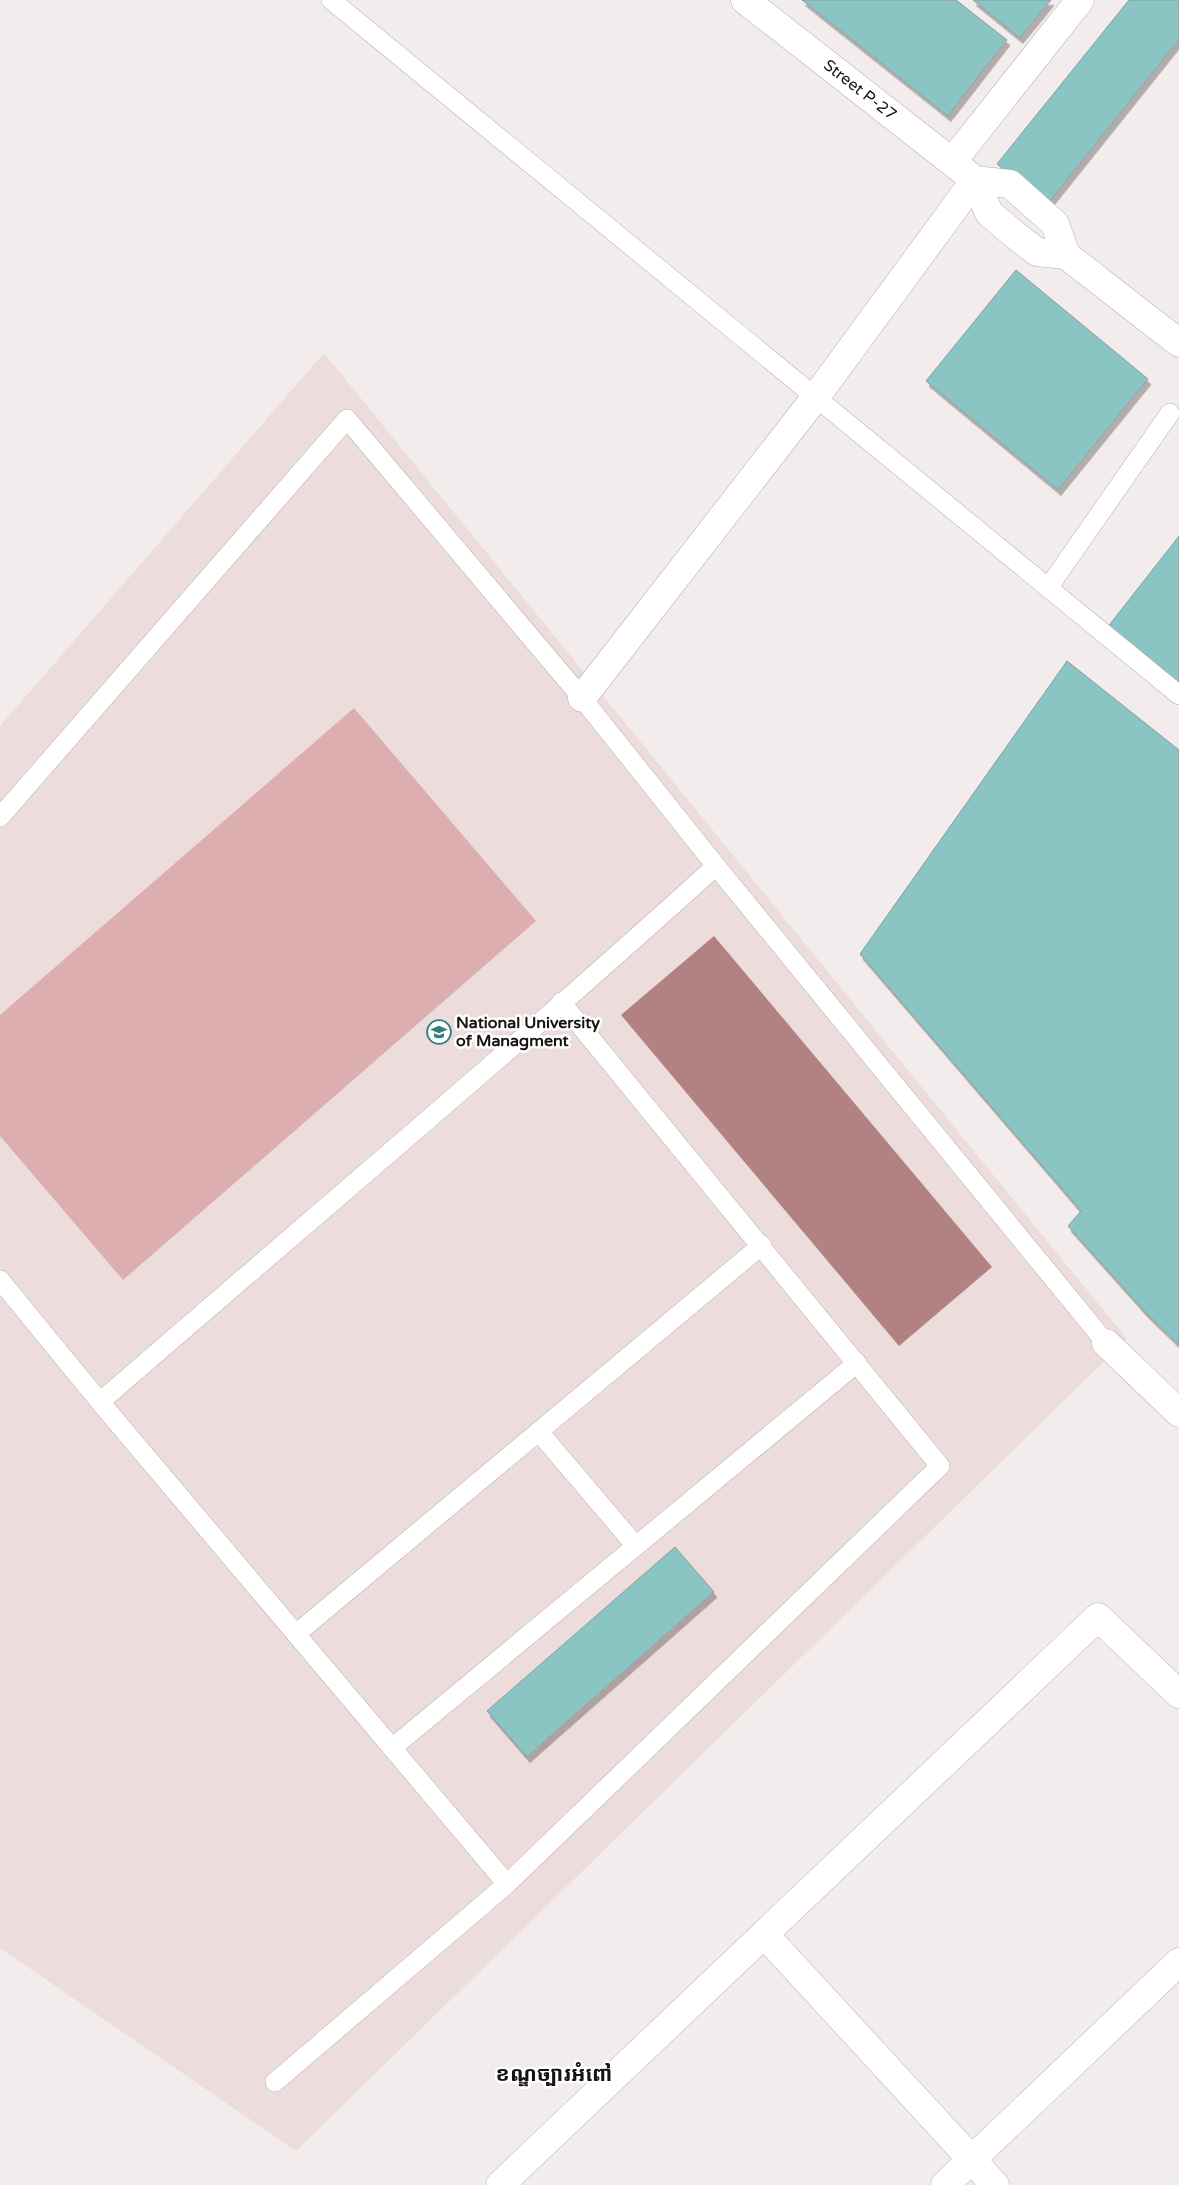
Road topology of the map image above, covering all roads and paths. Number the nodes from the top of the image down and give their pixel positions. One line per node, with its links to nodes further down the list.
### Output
1 (331, 0): 8 (lane)
2 (745, 0): 4 (street, Street P-27)
3 (1080, 0): 4 (street)
4 (952, 162): 5 (street, Street P-27)
5 (976, 180): 6 (street); 6 (street); 8 (street)
6 (1066, 255): 7 (street)
7 (1179, 343)
8 (815, 398): 10 (lane); 12 (street)
9 (1170, 413): 10 (lane)
10 (1048, 588): 11 (lane)
11 (1179, 695)
12 (582, 698): 13 (lane); 14 (lane)
13 (0, 817)
14 (716, 866): 15 (lane); 18 (lane)
15 (561, 1002): 16 (lane); 20 (lane)
16 (762, 1245): 19 (lane); 22 (lane)
17 (0, 1280): 20 (lane)
18 (1106, 1343): 21 (street)
19 (856, 1362): 23 (lane); 27 (lane)
20 (100, 1402): 24 (lane)
21 (1179, 1413)
22 (539, 1432): 23 (lane); 24 (lane)
23 (635, 1545): 26 (lane)
24 (296, 1634): 26 (lane)
25 (1179, 1694): 28 (street)
26 (392, 1748): 27 (lane)
27 (507, 1884): 30 (lane)
28 (764, 1934): 31 (street); 32 (street)
29 (1179, 1962): 31 (street)
30 (275, 2082)
31 (972, 2159): 33 (street); 34 (street)
32 (500, 2185)
33 (945, 2185)
34 (995, 2185)

